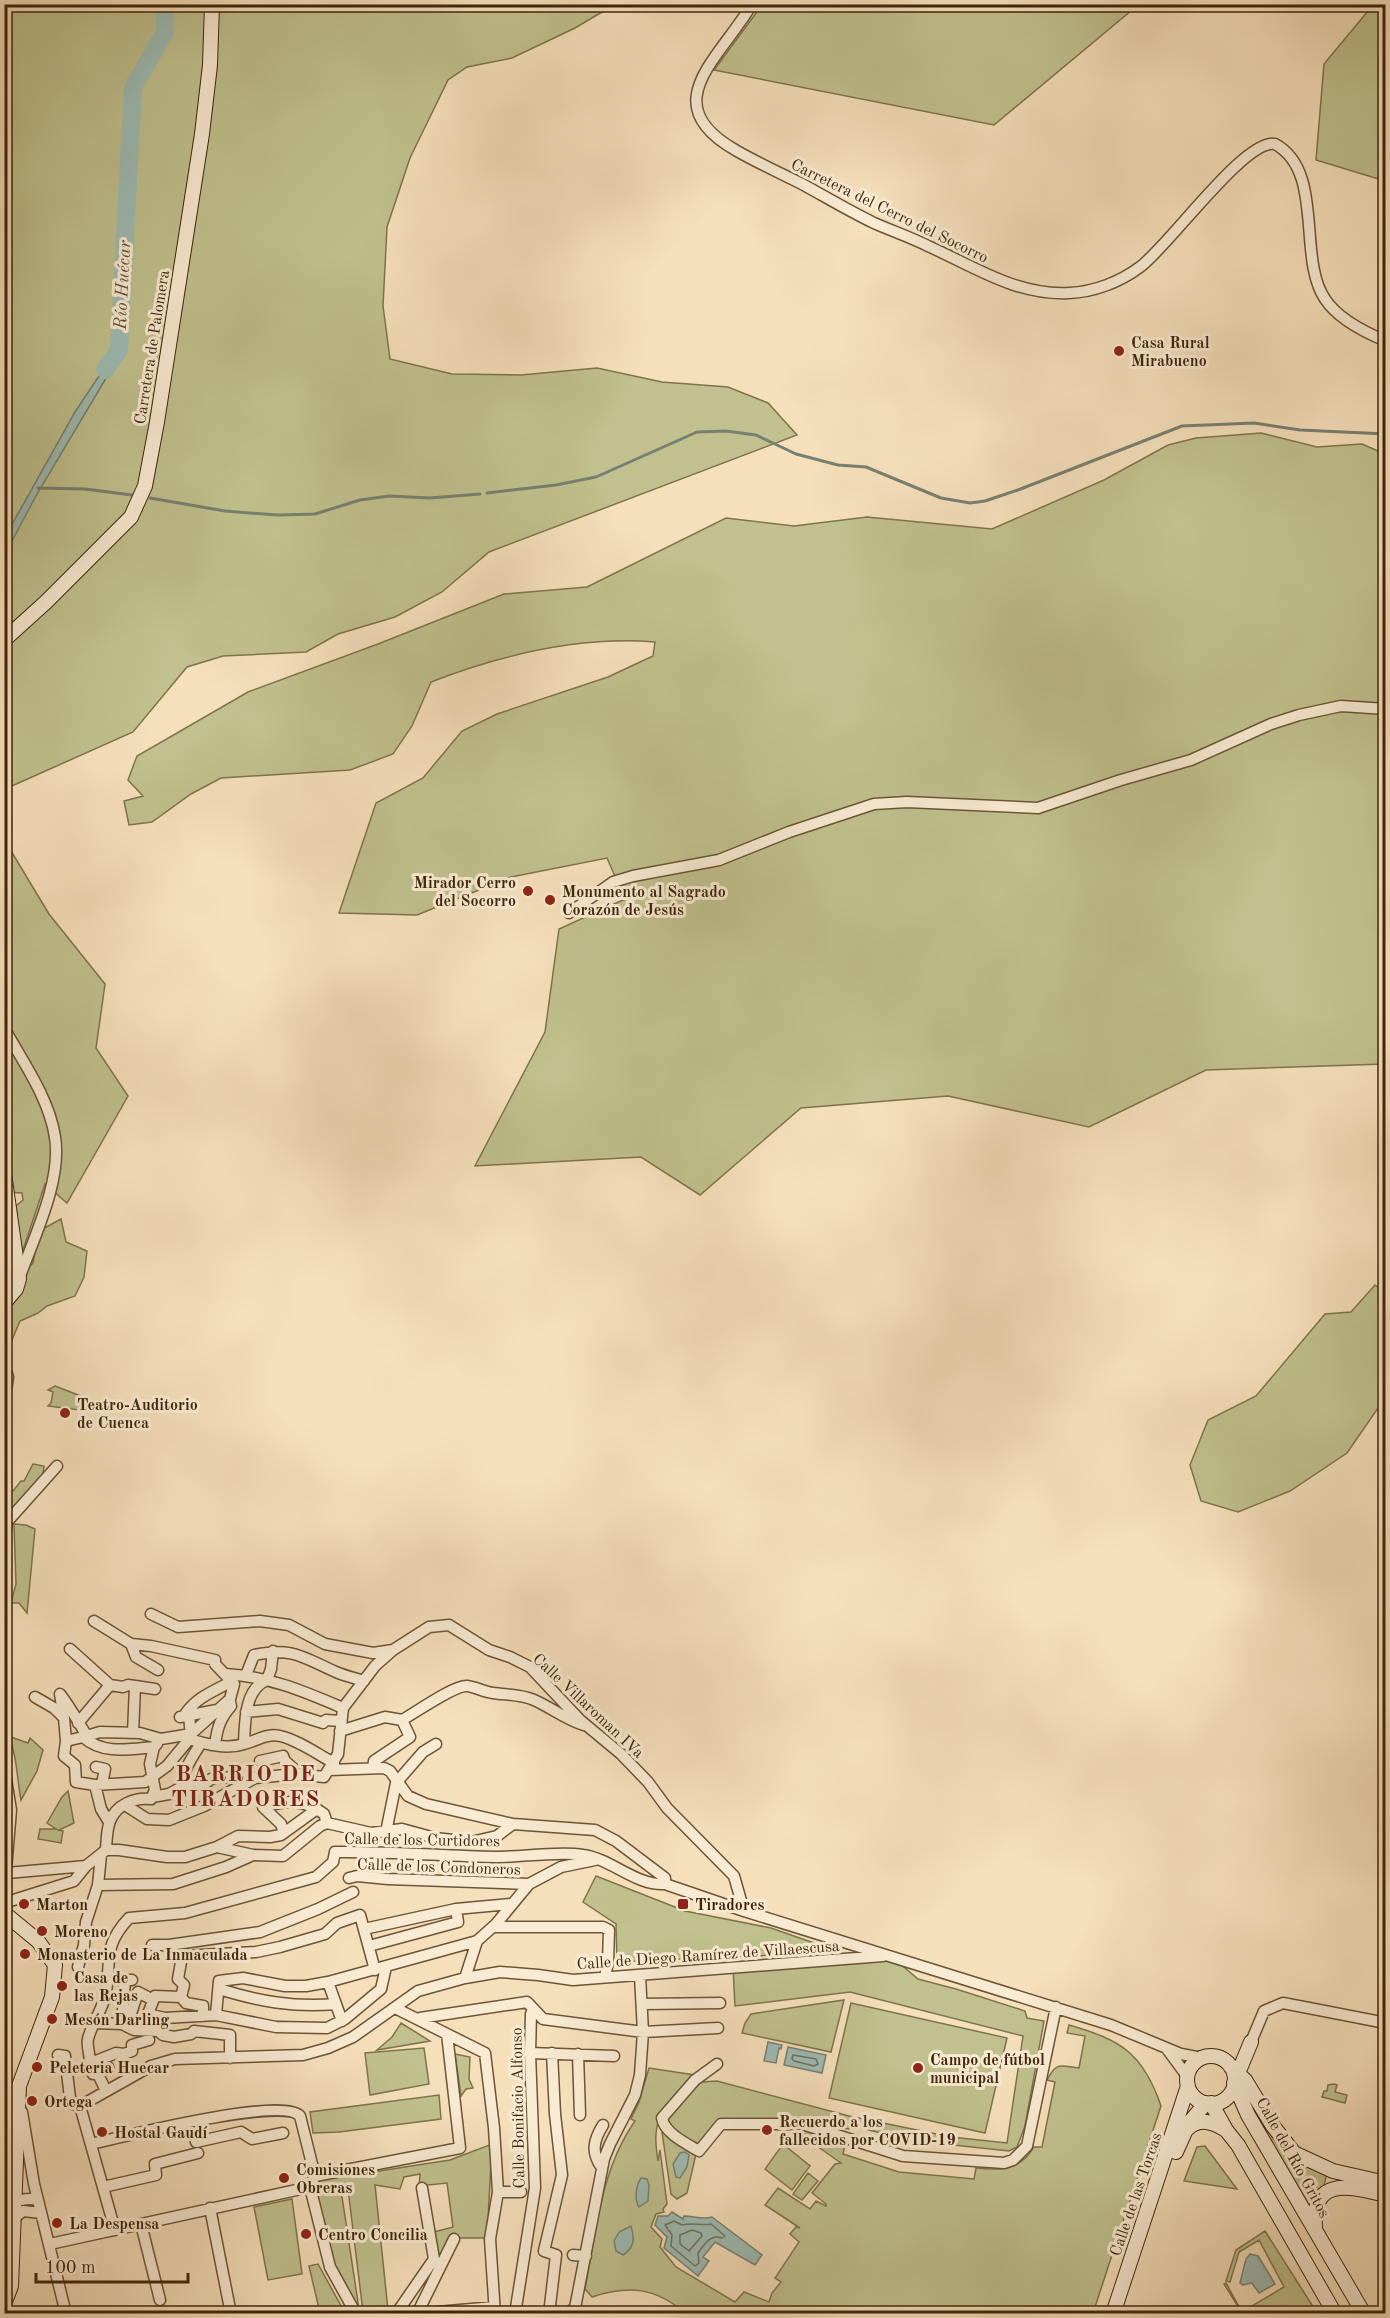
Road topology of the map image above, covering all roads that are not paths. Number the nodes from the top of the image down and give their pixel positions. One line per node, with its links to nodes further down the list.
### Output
1 (212, 4): 4 (street, Carretera de Palomera)
2 (752, 4): 3 (street, Carretera del Cerro del Socorro)
3 (1386, 341)
4 (4, 640)
5 (1386, 709): 6 (street)
6 (569, 913)
7 (4, 1028): 10 (street)
8 (4, 1173): 9 (street)
9 (15, 1260): 10 (street); 11 (street)
10 (19, 1279): 12 (street)
11 (4, 1282)
12 (4, 1303)
13 (4, 1366): 14 (street)
14 (4, 1404)
15 (57, 1466): 16 (street)
16 (4, 1538)
17 (151, 1614): 21 (street)
18 (94, 1621): 19 (street)
19 (131, 1644): 23 (street); 25 (street)
20 (70, 1649): 28 (street)
21 (393, 1650): 27 (street, Calle Villaroman IVa); 41 (street, Calle Villaroman IVa)
22 (273, 1651): 24 (street); 26 (street); 27 (street)
23 (158, 1670)
24 (246, 1676): 25 (street); 26 (street)
25 (229, 1678): 32 (street); 36 (street)
26 (267, 1680): 33 (street); 35 (street)
27 (364, 1681): 33 (street, Calle Villaroman IVa)
28 (110, 1684): 29 (street); 39 (street)
29 (135, 1686): 30 (street); 42 (street)
30 (155, 1689)
31 (34, 1697): 37 (street)
32 (230, 1699): 34 (street); 50 (street)
33 (344, 1708): 40 (street)
34 (217, 1710): 36 (street); 45 (street)
35 (246, 1712): 40 (street); 48 (street)
36 (184, 1716): 45 (street)
37 (64, 1718): 39 (street); 44 (street)
38 (402, 1720): 40 (street); 41 (street); 54 (street)
39 (78, 1723): 43 (street)
40 (341, 1726): 55 (street)
41 (586, 1726): 86 (street, Calle Villaroman IVa)
42 (133, 1733): 43 (street); 46 (street)
43 (85, 1736): 44 (street); 46 (street)
44 (66, 1737): 61 (street)
45 (190, 1737): 46 (street); 47 (street); 57 (street)
46 (157, 1743): 57 (street)
47 (201, 1743): 50 (street); 62 (street)
48 (244, 1744): 50 (street); 55 (street)
49 (436, 1744): 60 (street)
50 (215, 1745)
51 (260, 1761): 56 (street)
52 (4, 1767): 76 (street)
53 (96, 1767): 61 (street)
54 (373, 1768): 55 (street); 60 (street)
55 (330, 1769): 56 (street)
56 (295, 1773): 59 (street)
57 (154, 1776): 58 (street); 63 (street)
58 (131, 1782): 61 (street); 64 (street)
59 (246, 1782): 62 (street); 64 (street)
60 (396, 1783): 68 (street); 69 (street)
61 (99, 1784): 66 (street)
62 (182, 1787): 63 (street)
63 (152, 1797): 64 (street)
64 (127, 1804): 66 (street)
65 (317, 1809): 67 (street); 70 (street); 70 (street)
66 (109, 1822): 72 (street)
67 (327, 1823): 69 (street); 73 (street)
68 (513, 1824): 69 (street); 79 (street)
69 (386, 1832)
70 (284, 1833): 71 (street)
71 (217, 1847): 72 (street); 73 (street)
72 (103, 1853): 75 (street); 80 (street)
73 (253, 1855): 80 (street)
74 (600, 1860): 78 (street); 79 (street, Calle de Diego Ramírez de Villaescusa); 114 (street, Calle de los Curtidores)
75 (86, 1866): 76 (street); 83 (street)
76 (7, 1875): 82 (street)
77 (349, 1878): 78 (street, Calle de los Condoneros)
78 (529, 1884): 84 (street)
79 (665, 1884): 86 (street, Calle de Diego Ramírez de Villaescusa)
80 (98, 1885): 94 (street)
81 (353, 1892): 91 (street)
82 (4, 1893)
83 (4, 1903)
84 (511, 1905): 85 (street); 88 (street)
85 (456, 1909): 89 (street); 92 (street)
86 (744, 1911): 93 (street, Calle de Diego Ramírez de Villaescusa)
87 (4, 1913): 139 (street)
88 (493, 1927): 90 (street); 97 (street)
89 (364, 1929): 92 (street); 102 (street)
90 (477, 1941): 95 (street); 98 (street)
91 (152, 1945)
92 (369, 1946): 95 (street)
93 (891, 1956): 96 (street, Calle de Diego Ramírez de Villaescusa); 107 (street)
94 (78, 1967)
95 (380, 1968): 100 (street); 113 (street)
96 (640, 1976): 97 (street, Calle de Diego Ramírez de Villaescusa); 106 (street)
97 (605, 1977): 98 (street, Calle de Diego Ramírez de Villaescusa)
98 (465, 1978): 108 (street, Calle de Diego Ramírez de Villaescusa)
99 (132, 1980): 116 (street)
100 (328, 1982): 101 (street); 105 (street)
101 (219, 1989): 105 (street); 111 (street)
102 (181, 1997): 103 (street); 111 (street)
103 (153, 2000): 110 (street); 116 (street)
104 (720, 2003): 106 (street)
105 (336, 2004): 113 (street)
106 (642, 2004): 119 (street)
107 (1056, 2007): 124 (street); 133 (street)
108 (395, 2008): 112 (street); 130 (street, Calle de Diego Ramírez de Villaescusa)
109 (533, 2009): 112 (street); 119 (street); 125 (street, Calle Bonifacio Alfonso)
110 (147, 2014): 111 (street); 118 (street)
111 (209, 2016): 113 (street); 121 (street)
112 (420, 2018): 120 (street)
113 (342, 2021)
114 (94, 2023): 116 (street); 132 (street, Calle de los Curtidores)
115 (1386, 2023): 123 (street)
116 (125, 2025): 118 (street)
117 (718, 2028): 119 (street)
118 (142, 2029): 121 (street)
119 (643, 2032): 151 (street)
120 (447, 2034): 152 (street); 157 (street)
121 (230, 2036): 130 (street)
122 (149, 2040): 132 (street)
123 (1251, 2042): 135 (street); 135 (street)
124 (1167, 2049): 131 (street); 137 (street)
125 (530, 2052): 126 (street); 181 (street, Calle Bonifacio Alfonso)
126 (552, 2053): 127 (street); 182 (street)
127 (578, 2054): 129 (street); 143 (street)
128 (58, 2055): 142 (street)
129 (614, 2056)
130 (230, 2058): 140 (street, Calle de Diego Ramírez de Villaescusa)
131 (1202, 2058): 135 (street); 137 (street)
132 (91, 2063): 136 (street, Calle de los Curtidores)
133 (717, 2064)
134 (108, 2067): 136 (street)
135 (1232, 2070): 141 (street); 153 (street); 166 (street, Calle del Río Gritos)
136 (98, 2074): 140 (street, Calle de los Curtidores)
137 (1188, 2083): 141 (street); 184 (street, Calle de las Torcas)
138 (4, 2090): 139 (street)
139 (19, 2091): 160 (street); 161 (street)
140 (106, 2091): 142 (street, Calle de Diego Ramírez de Villaescusa)
141 (1208, 2103): 145 (street); 147 (street)
142 (80, 2106): 149 (street)
143 (580, 2115)
144 (603, 2125): 151 (street)
145 (1226, 2130): 147 (street); 186 (street)
146 (283, 2133): 148 (street)
147 (1184, 2133): 185 (street)
148 (196, 2142)
149 (91, 2144): 152 (street); 154 (street)
150 (198, 2153): 154 (street)
151 (602, 2168): 171 (street)
152 (315, 2176): 155 (street)
153 (1386, 2182)
154 (103, 2187): 167 (street)
155 (310, 2187): 162 (street); 177 (street)
156 (422, 2188): 178 (street)
157 (498, 2192): 158 (street); 174 (street)
158 (521, 2192)
159 (1386, 2195): 166 (street)
160 (38, 2200): 161 (street); 163 (street)
161 (10, 2203): 164 (street)
162 (210, 2208): 165 (street); 176 (street)
163 (41, 2213): 164 (street); 169 (street)
164 (14, 2218): 173 (street)
165 (141, 2224): 167 (street); 172 (street)
166 (1315, 2229): 187 (street, Calle del Río Gritos)
167 (115, 2230): 169 (street)
168 (454, 2239): 179 (street)
169 (50, 2244): 175 (street)
170 (573, 2255): 171 (street)
171 (586, 2256): 183 (street)
172 (160, 2300)
173 (4, 2304)
174 (495, 2310): 180 (street)
175 (66, 2313)
176 (231, 2313)
177 (356, 2313)
178 (396, 2313)
179 (417, 2313)
180 (426, 2313)
181 (515, 2313)
182 (549, 2313)
183 (566, 2313)
184 (1113, 2313)
185 (1122, 2313)
186 (1335, 2313)
187 (1364, 2313)

